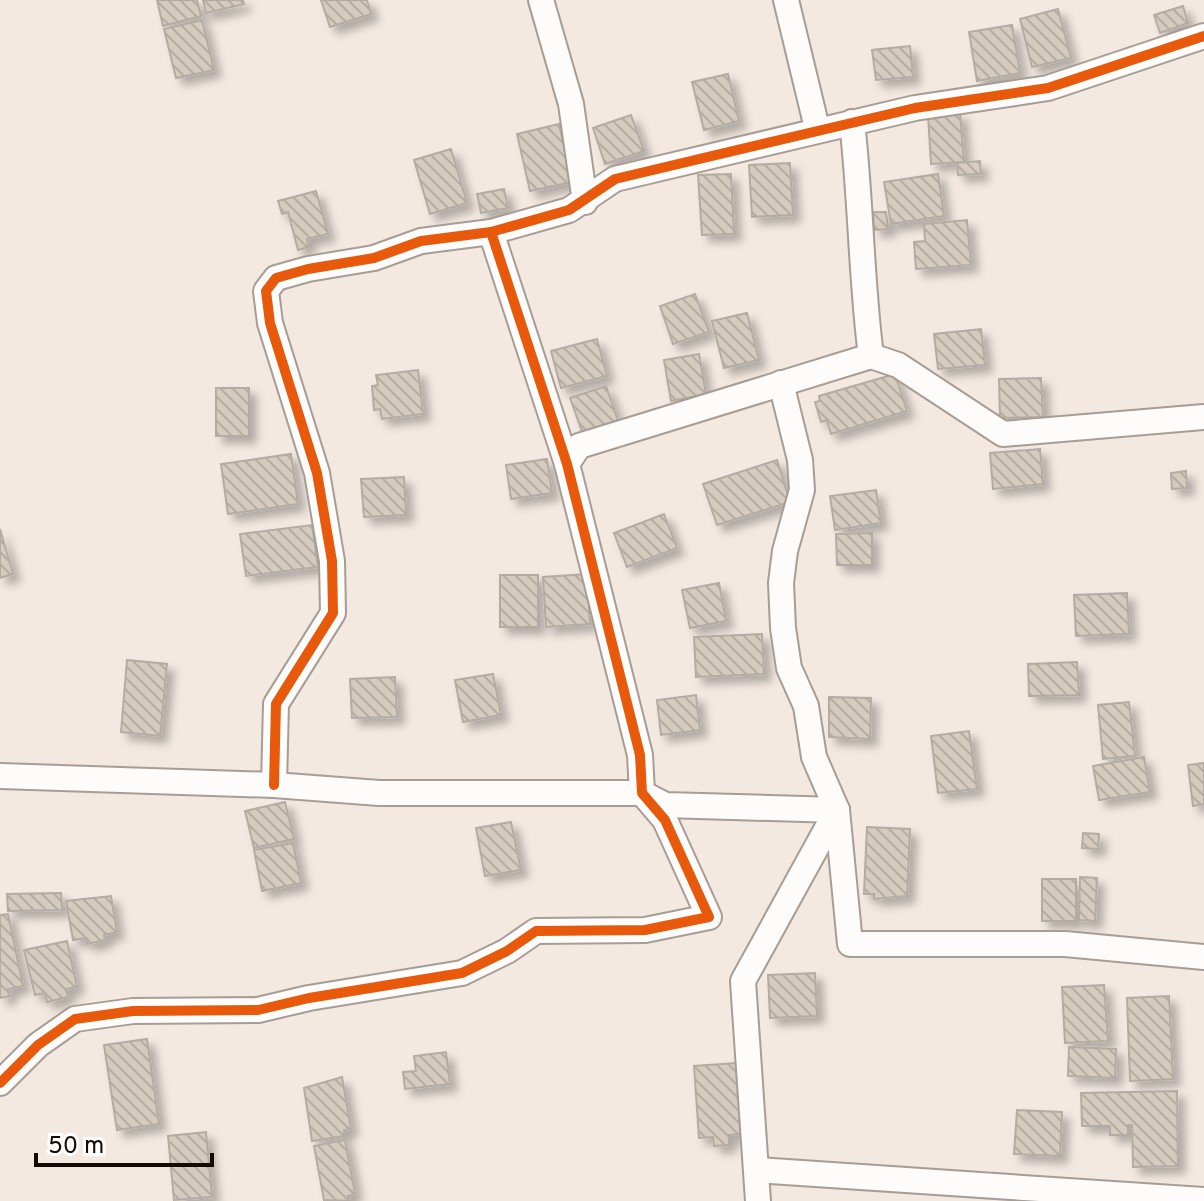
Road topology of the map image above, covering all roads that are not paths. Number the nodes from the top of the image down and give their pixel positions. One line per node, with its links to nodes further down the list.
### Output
1 (541, 0): 6 (street)
2 (786, 0): 5 (street)
3 (1204, 36): 4 (street)
4 (852, 122): 5 (street); 8 (street)
5 (817, 128): 6 (street)
6 (585, 202): 7 (street)
7 (491, 232): 11 (street); 13 (street)
8 (871, 356): 9 (street); 10 (street)
9 (781, 383): 11 (street); 15 (street)
10 (1204, 417)
11 (567, 464): 14 (street)
12 (0, 776): 13 (street)
13 (274, 785): 14 (street)
14 (642, 793): 15 (street); 17 (street)
15 (837, 810): 16 (street); 18 (street)
16 (1204, 957)
17 (0, 1083)
18 (756, 1170): 19 (street); 20 (street)
19 (1204, 1200)
20 (758, 1201)

